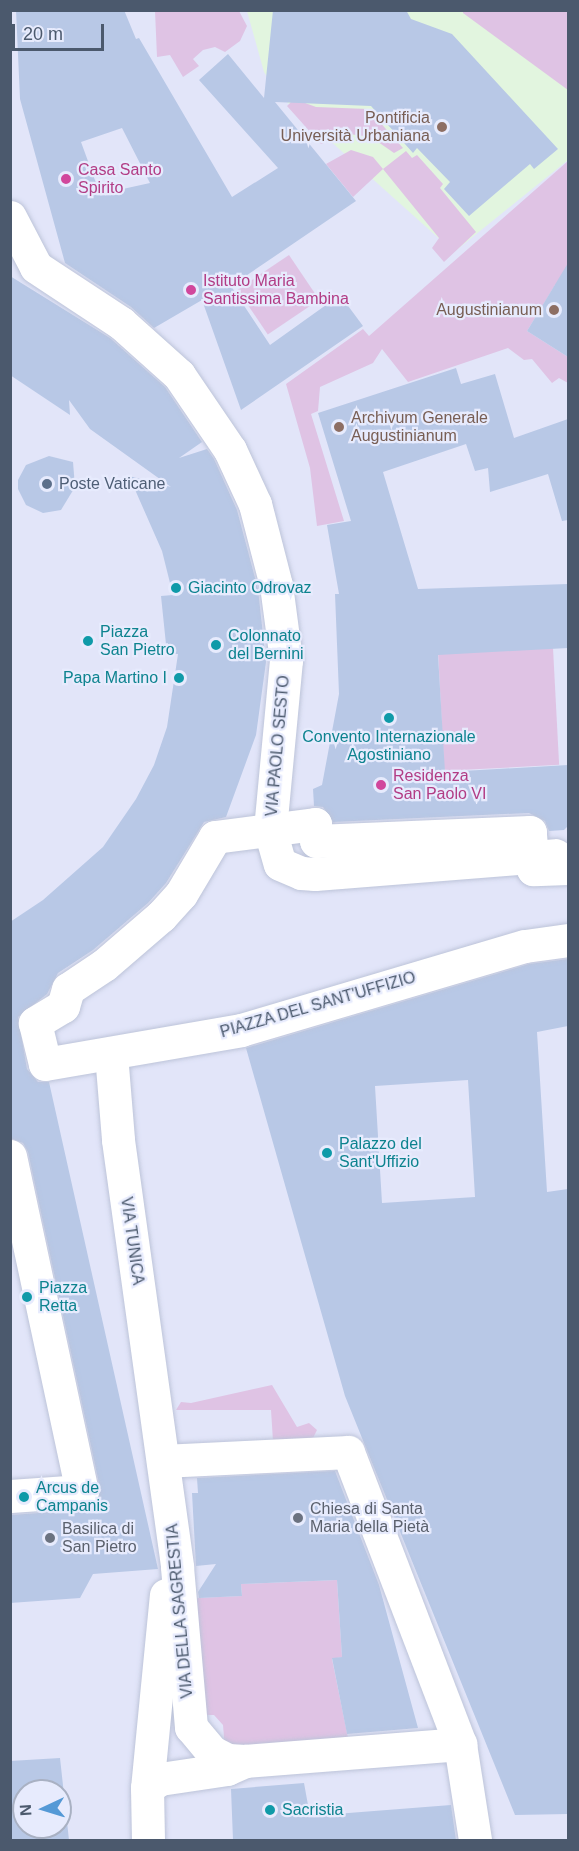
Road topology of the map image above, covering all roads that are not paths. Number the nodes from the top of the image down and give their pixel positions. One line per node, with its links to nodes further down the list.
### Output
1 (10, 217): 2 (street, VIA PAOLO SESTO)
2 (270, 830): 4 (street, VIA PAOLO SESTO); 4 (street, PIAZZA DEL SANT'UFFIZIO); 7 (street, PIAZZA DEL SANT'UFFIZIO)
3 (568, 854): 4 (street)
4 (532, 856): 5 (street)
5 (568, 868)
6 (568, 940): 7 (street, PIAZZA DEL SANT'UFFIZIO)
7 (111, 1054): 9 (street, VIA TUNICA)
8 (10, 1156): 11 (street)
9 (159, 1428): 10 (street, VIA DELLA SAGRESTIA)
10 (163, 1461): 12 (street, VIA DELLA SAGRESTIA); 13 (street)
11 (10, 1497)
12 (177, 1567): 14 (street, VIA DELLA SAGRESTIA); 15 (street)
13 (460, 1744): 14 (street); 16 (street)
14 (245, 1761): 15 (street)
15 (147, 1816)
16 (475, 1840)

